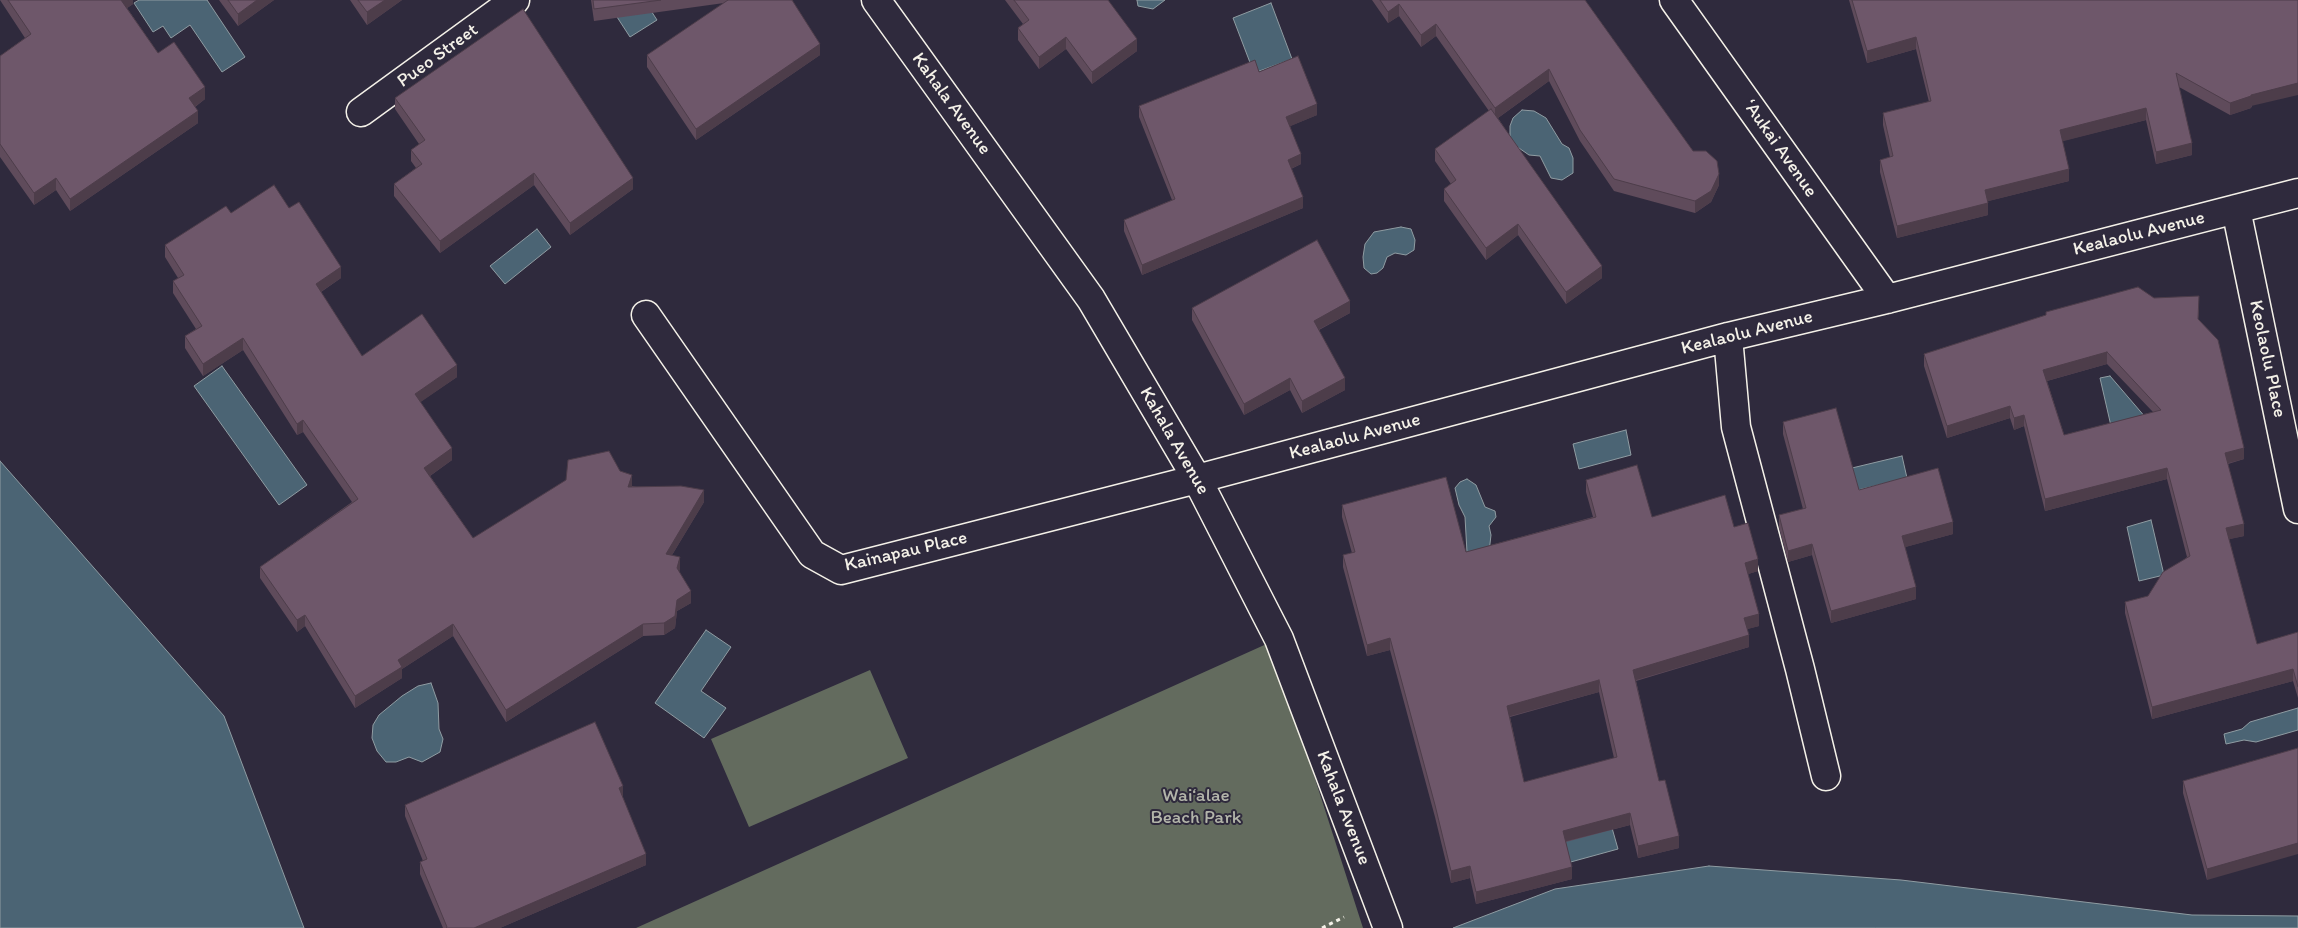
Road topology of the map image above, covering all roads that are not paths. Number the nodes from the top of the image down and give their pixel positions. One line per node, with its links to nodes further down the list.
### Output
1 (515, 0): 4 (street, Pueo Street)
2 (876, 0): 10 (street, Kahala Avenue)
3 (1674, 0): 7 (street, ʻAukai Avenue)
4 (361, 112)
5 (2298, 193): 6 (street, Kealaolu Avenue)
6 (2236, 209): 7 (street, Kealaolu Avenue); 11 (street, Keolaolu Place)
7 (1887, 299): 9 (street, Kealaolu Avenue)
8 (646, 315): 10 (street, Kainapau Place)
9 (1728, 337): 10 (street, Kealaolu Avenue); 12 (street)
10 (1197, 479): 13 (street, Kahala Avenue)
11 (2298, 509)
12 (1826, 776)
13 (1388, 928)

